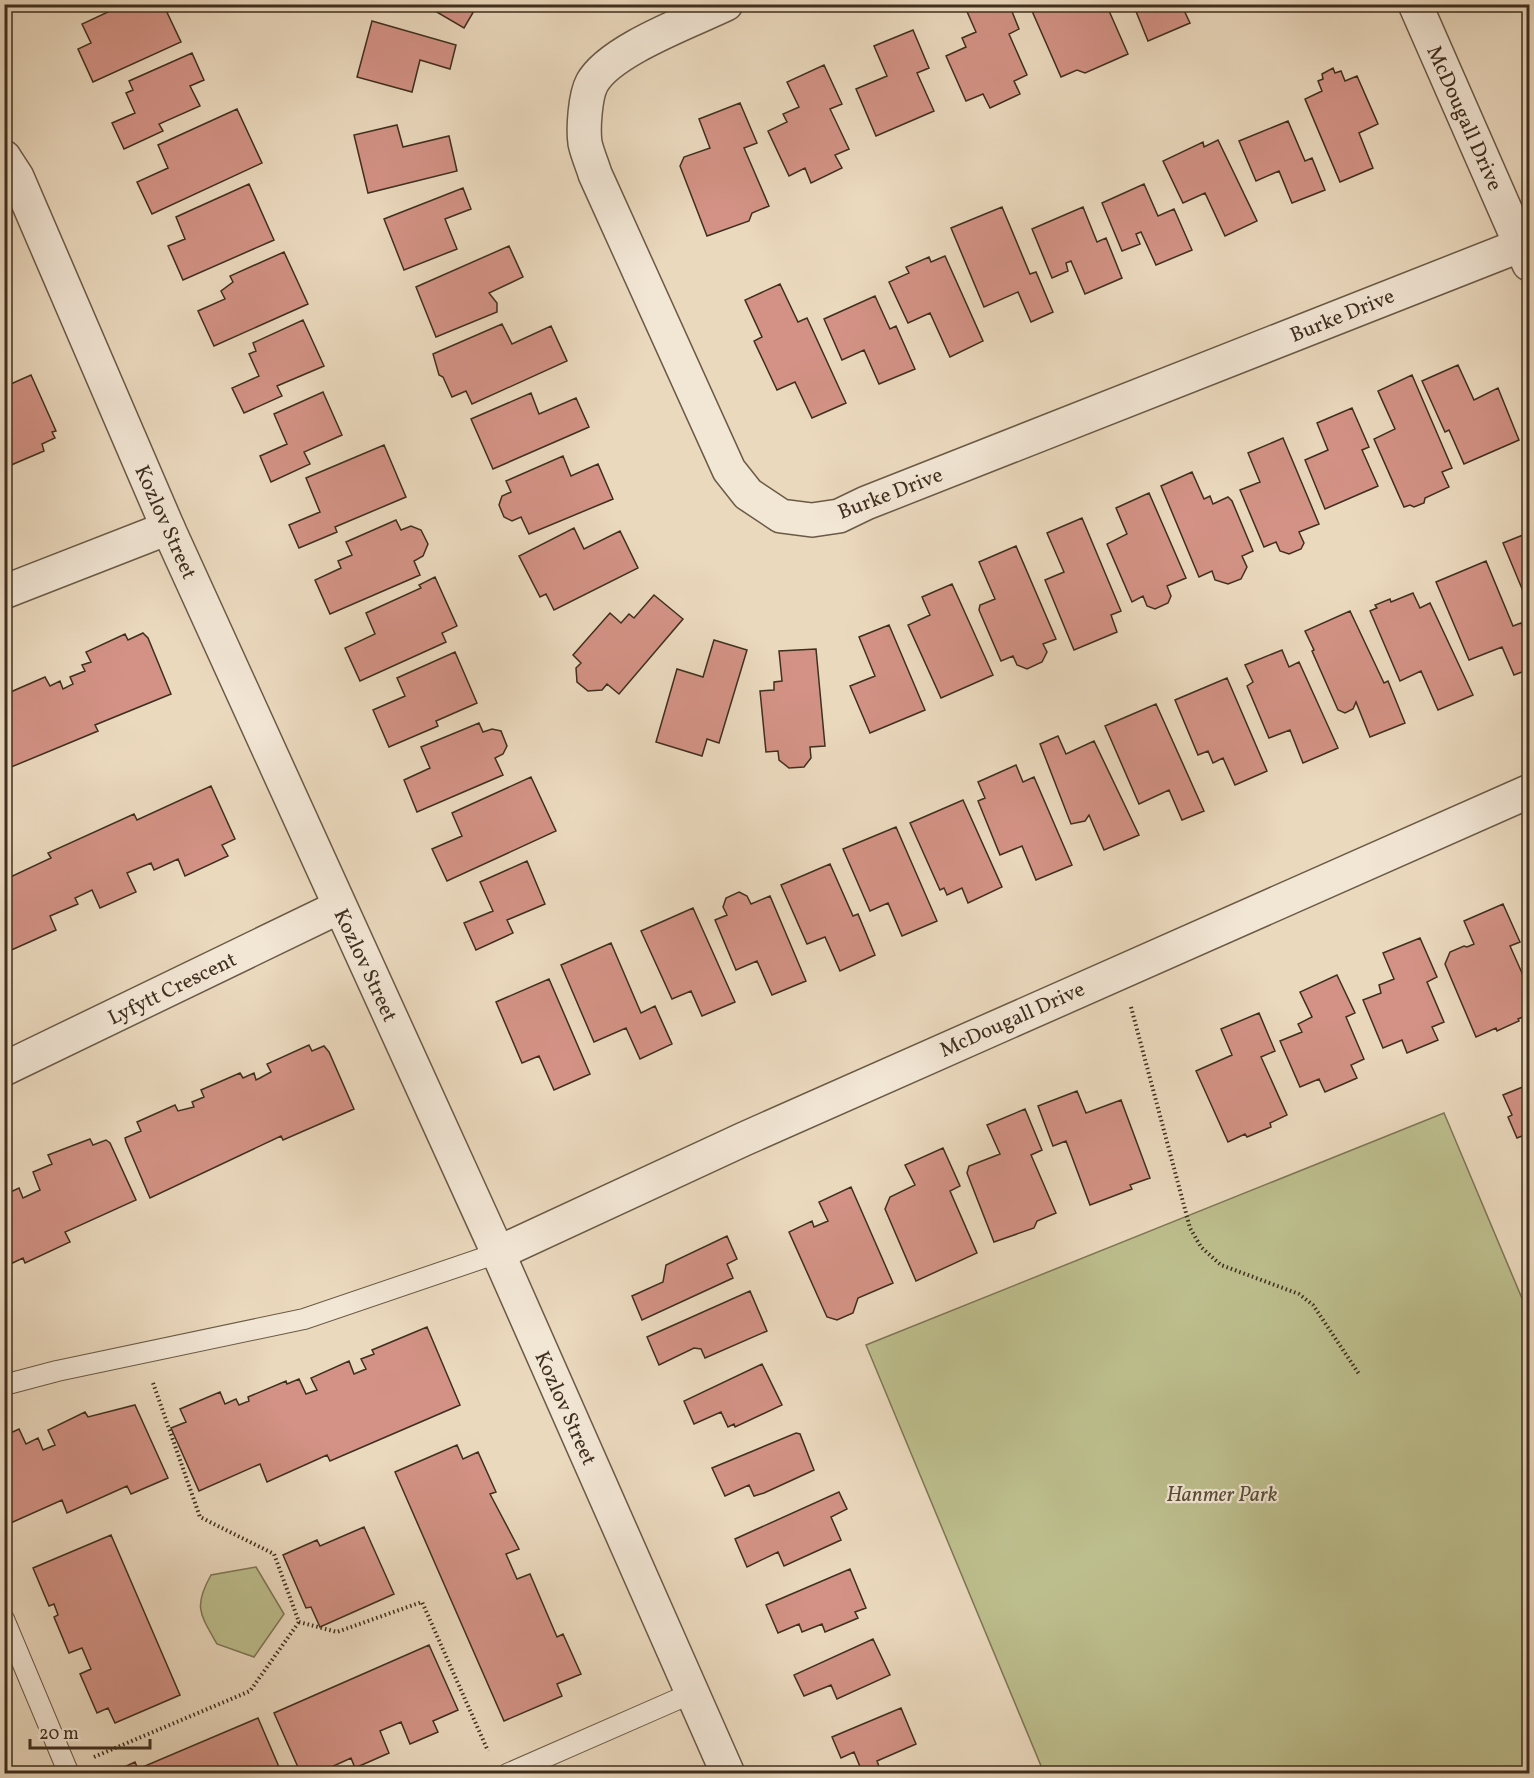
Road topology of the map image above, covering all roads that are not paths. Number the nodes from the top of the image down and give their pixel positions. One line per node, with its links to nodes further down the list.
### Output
1 (726, 4): 4 (street, Burke Drive)
2 (1415, 4): 4 (street, McDougall Drive)
3 (4, 157): 5 (street, Kozlov Street)
4 (1527, 250)
5 (168, 528): 6 (street); 8 (street, Kozlov Street)
6 (4, 592)
7 (1530, 791): 10 (street, McDougall Drive)
8 (339, 907): 9 (street, Lyfytt Crescent); 10 (street, Kozlov Street)
9 (4, 1069)
10 (498, 1253): 11 (lane); 13 (street, Kozlov Street)
11 (4, 1385)
12 (4, 1619): 14 (lane)
13 (692, 1693): 15 (lane); 16 (street, Kozlov Street)
14 (68, 1771)
15 (507, 1773)
16 (728, 1773)

